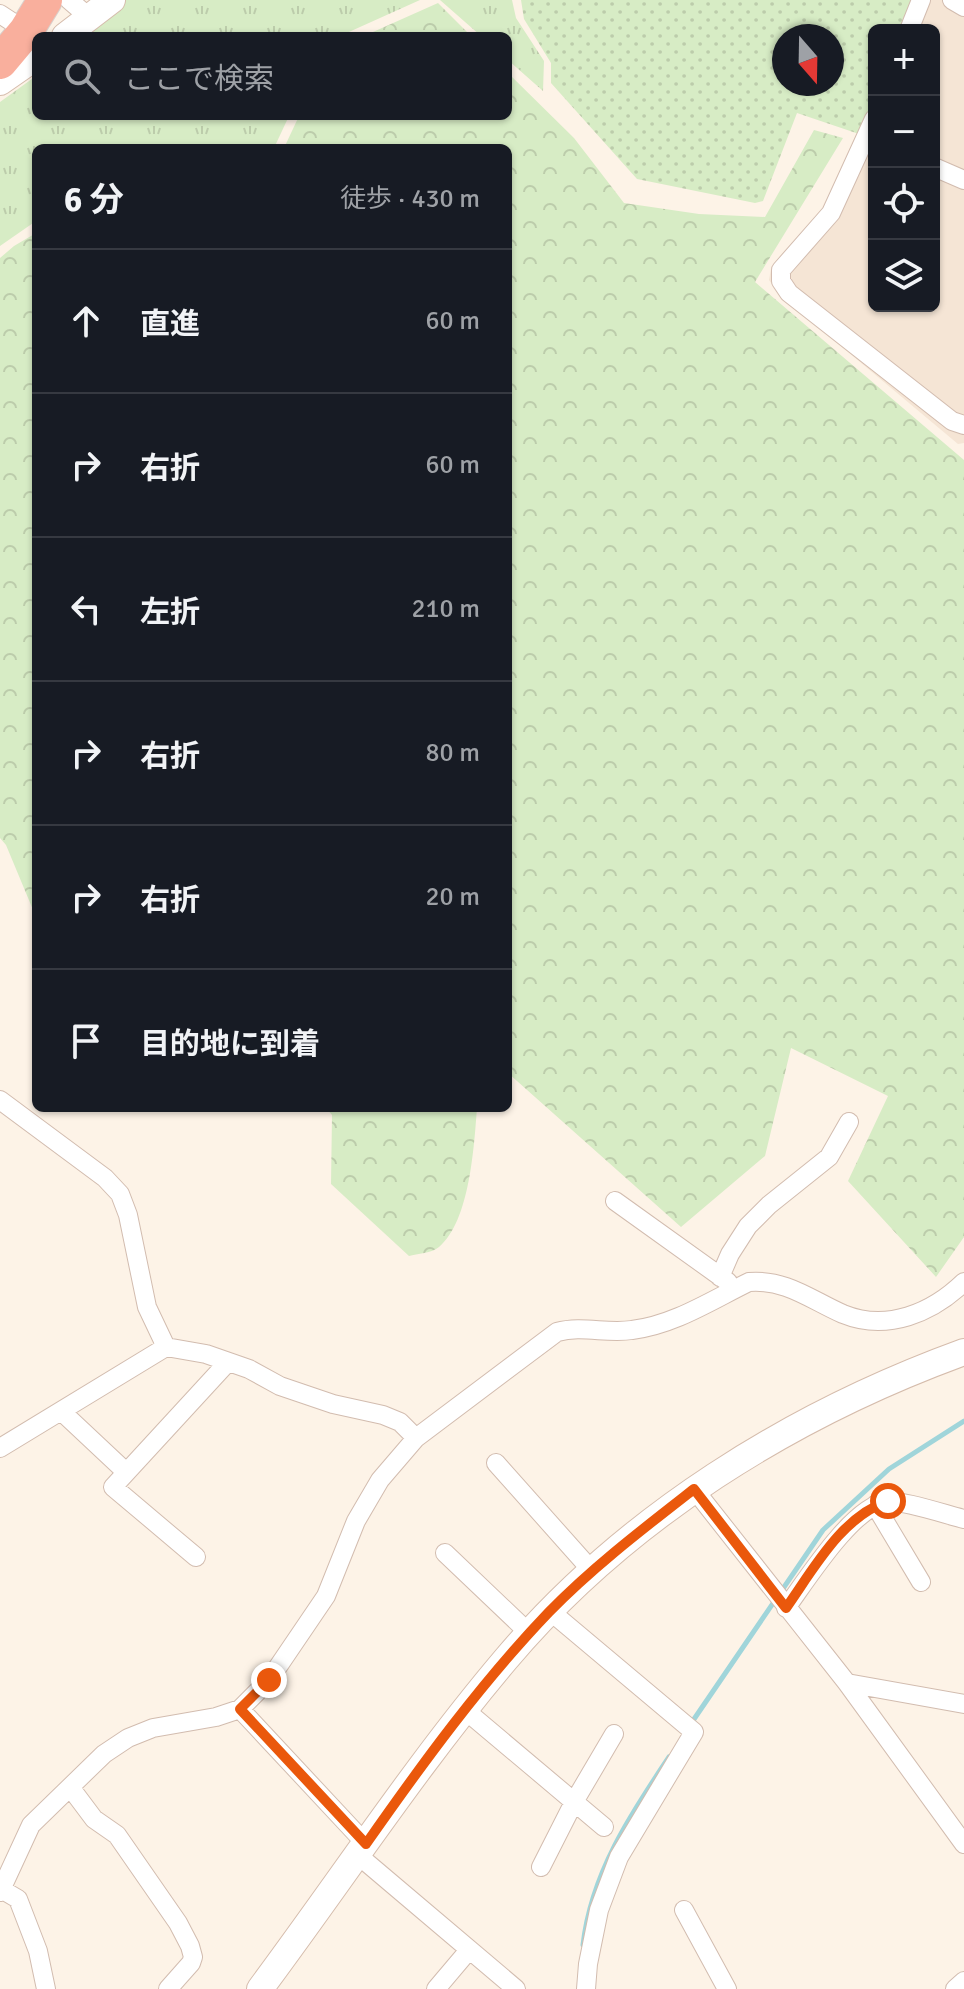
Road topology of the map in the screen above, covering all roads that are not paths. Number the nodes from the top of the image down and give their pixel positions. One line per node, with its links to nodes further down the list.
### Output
1 (45, 0): 10 (highway)
2 (69, 0): 7 (street)
3 (112, 0): 7 (street)
4 (921, 0): 8 (street)
5 (952, 0): 6 (street)
6 (964, 7)
7 (90, 18): 9 (street)
8 (911, 24)
9 (71, 32)
10 (21, 34): 11 (highway); 12 (street)
11 (0, 62)
12 (0, 82)
13 (868, 143): 16 (street)
14 (936, 168): 15 (street)
15 (964, 180)
16 (964, 425)
17 (0, 1100): 23 (street)
18 (849, 1122): 20 (street)
19 (615, 1201): 20 (street)
20 (720, 1277): 22 (street)
21 (964, 1282): 22 (street)
22 (737, 1289): 27 (street)
23 (166, 1347): 25 (street); 26 (street)
24 (964, 1352): 31 (street)
25 (228, 1362): 27 (street); 30 (street)
26 (61, 1411): 28 (street); 30 (street)
27 (416, 1438): 43 (street)
28 (0, 1448)
29 (496, 1463): 36 (street)
30 (126, 1472): 35 (street)
31 (694, 1489): 36 (street); 38 (street)
32 (875, 1505): 33 (street); 37 (street); 38 (street)
33 (964, 1519)
34 (445, 1553): 40 (street)
35 (196, 1557)
36 (593, 1572): 39 (street)
37 (921, 1582)
38 (786, 1608): 41 (street)
39 (550, 1611): 40 (street); 61 (street)
40 (530, 1634): 44 (street)
41 (847, 1683): 42 (street); 49 (street)
42 (964, 1704)
43 (240, 1709): 46 (street); 50 (street)
44 (465, 1710): 47 (street); 50 (street)
45 (614, 1734): 47 (street)
46 (70, 1787): 52 (street); 57 (street)
47 (574, 1802): 48 (street); 51 (street)
48 (604, 1827)
49 (964, 1844)
50 (362, 1850): 54 (street); 58 (street)
51 (541, 1867)
52 (1, 1891): 56 (street)
53 (684, 1910): 62 (street)
54 (469, 1950): 59 (street); 60 (street)
55 (964, 1981): 63 (street)
56 (46, 1989)
57 (168, 1989)
58 (260, 1989)
59 (436, 1989)
60 (516, 1989)
61 (586, 1989)
62 (727, 1989)
63 (955, 1989)

